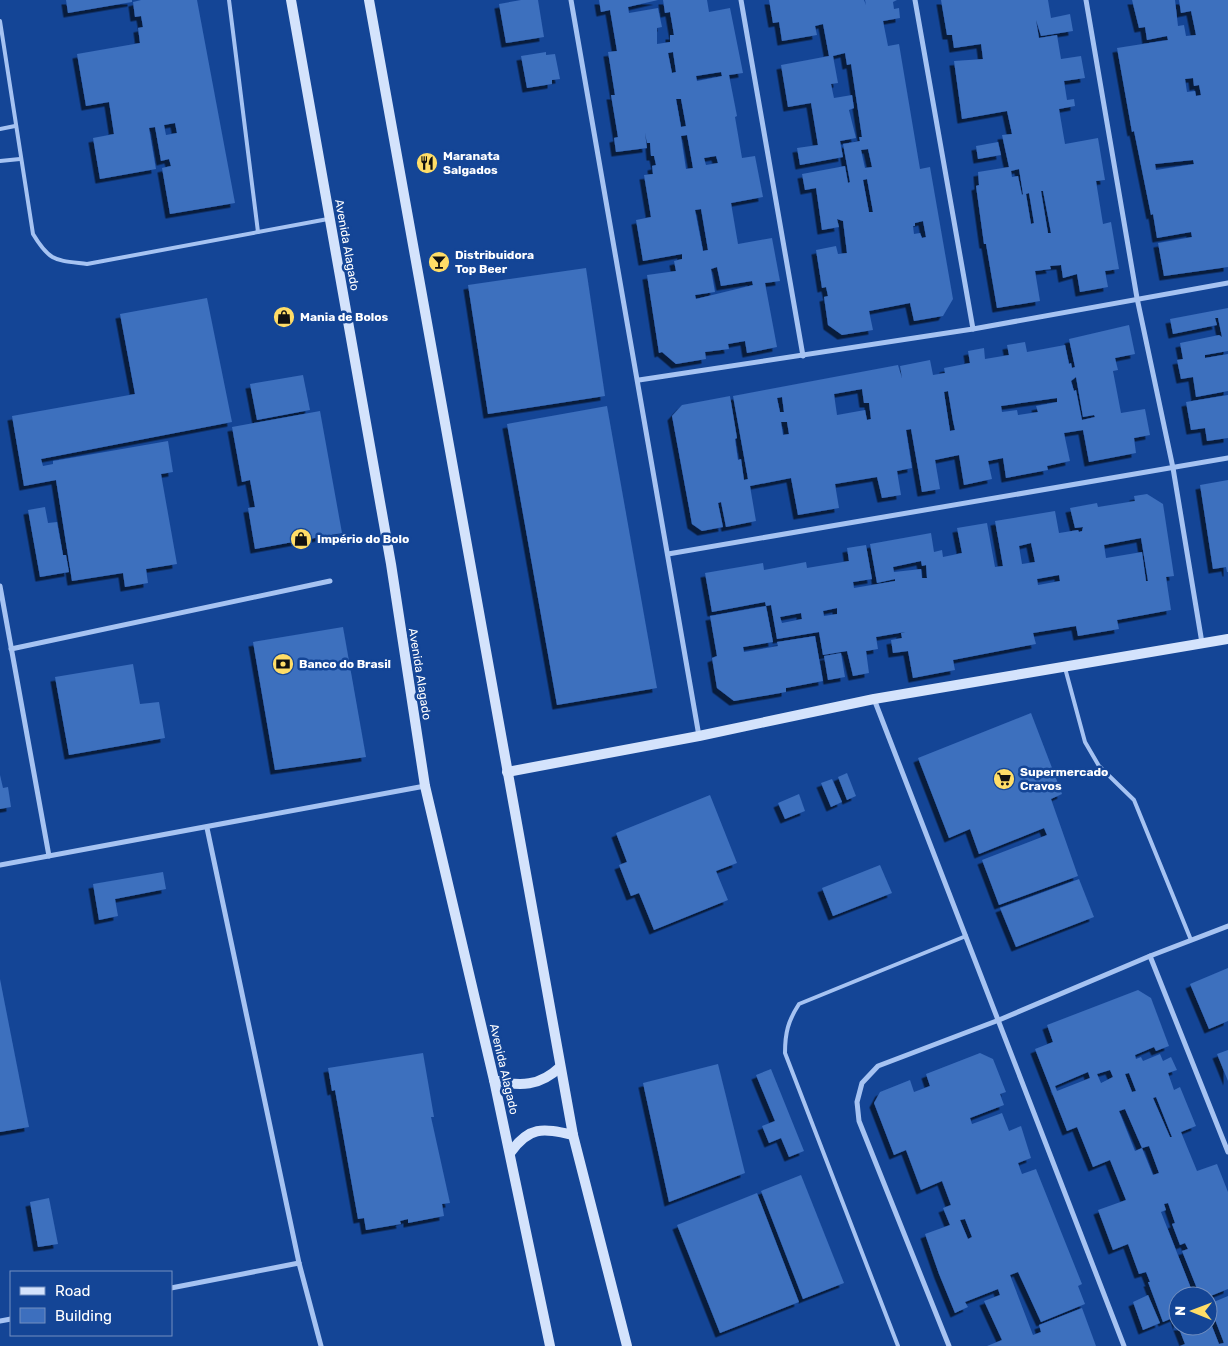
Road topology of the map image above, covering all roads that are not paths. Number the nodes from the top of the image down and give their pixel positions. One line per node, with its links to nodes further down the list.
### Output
1 (229, 0): 14 (lane)
2 (292, 0): 13 (main road, Avenida Alagado)
3 (369, 0): 31 (main road)
4 (571, 0): 19 (street)
5 (741, 0): 18 (street)
6 (915, 0): 17 (street)
7 (1086, 0): 16 (street)
8 (0, 21): 9 (lane)
9 (15, 126): 10 (lane); 11 (lane)
10 (0, 128)
11 (20, 159): 12 (lane); 14 (lane)
12 (0, 161)
13 (330, 219): 14 (lane); 32 (main road, Avenida Alagado)
14 (258, 232)
15 (1228, 283): 16 (street)
16 (1137, 298): 17 (street); 21 (street)
17 (973, 329): 18 (street)
18 (803, 356): 19 (street)
19 (639, 380): 22 (street)
20 (1228, 458): 21 (street)
21 (1173, 468): 22 (street); 26 (street)
22 (668, 554): 30 (street)
23 (330, 581): 27 (street)
24 (0, 586): 27 (street)
25 (1228, 639): 26 (main road)
26 (1202, 644): 28 (main road)
27 (11, 649): 34 (street)
28 (1065, 667): 29 (main road); 38 (lane)
29 (874, 699): 30 (main road); 37 (street)
30 (699, 736): 31 (main road)
31 (507, 772): 41 (main road)
32 (424, 786): 33 (street); 42 (main road, Avenida Alagado)
33 (207, 828): 34 (street); 46 (street)
34 (49, 856): 35 (street)
35 (0, 865)
36 (1228, 926): 38 (street)
37 (966, 936): 40 (street); 51 (lane)
38 (1191, 940): 39 (street)
39 (1150, 956): 40 (street); 44 (street)
40 (999, 1020): 52 (street); 53 (street)
41 (560, 1067): 42 (main road); 43 (main road)
42 (494, 1080): 45 (main road, Avenida Alagado)
43 (573, 1135): 45 (main road); 50 (main road)
44 (1228, 1152)
45 (510, 1153): 49 (main road, Avenida Alagado)
46 (299, 1263): 47 (street); 48 (street)
47 (172, 1288)
48 (321, 1346)
49 (550, 1346)
50 (627, 1346)
51 (898, 1346)
52 (949, 1346)
53 (1124, 1346)

